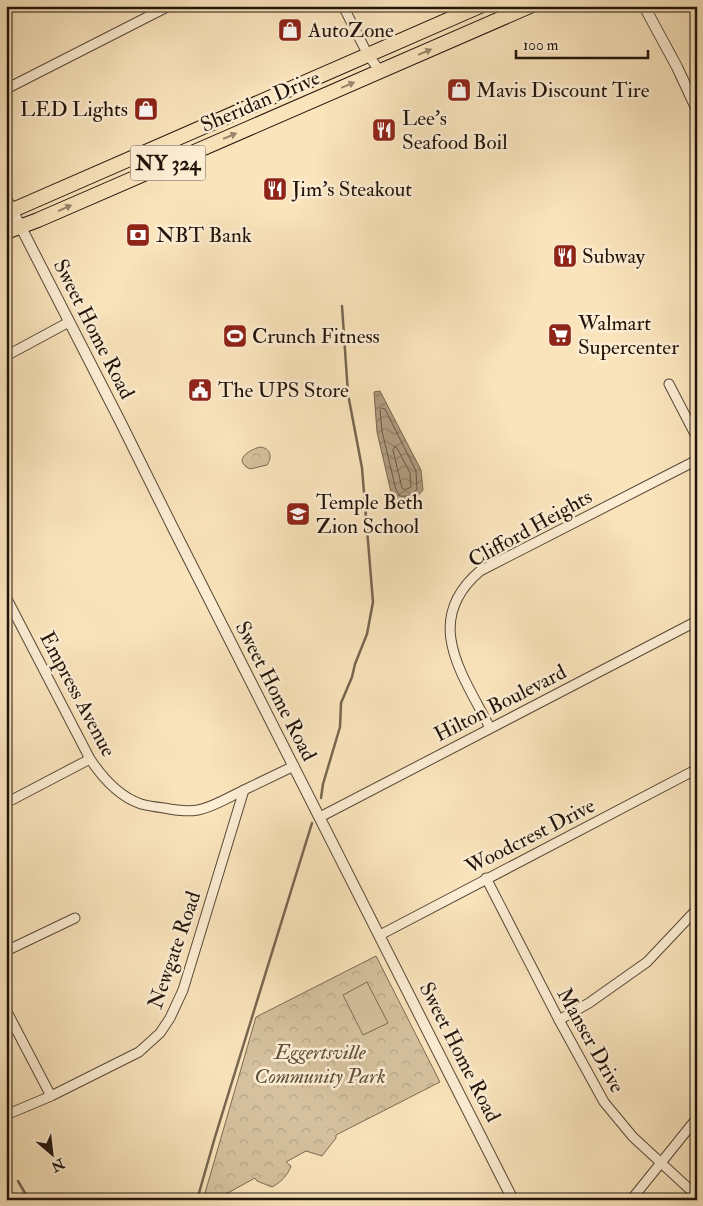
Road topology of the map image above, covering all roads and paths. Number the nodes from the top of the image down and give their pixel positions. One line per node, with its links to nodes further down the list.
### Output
1 (169, 6): 9 (street)
2 (343, 6): 7 (street)
3 (480, 6): 6 (main road, Sheridan Drive / NY 324)
4 (530, 6): 8 (main road, Sheridan Drive / NY 324, one-way to 4)
5 (644, 6): 10 (street)
6 (460, 10): 7 (main road, Sheridan Drive / NY 324)
7 (368, 55): 8 (street); 11 (main road, Sheridan Drive / NY 324)
8 (380, 71): 12 (main road, Sheridan Drive / NY 324, one-way to 8)
9 (6, 89)
10 (697, 110)
11 (8, 208): 12 (street, Sweet Home Road)
12 (20, 227): 13 (main road, Sheridan Drive / NY 324); 14 (street, Sweet Home Road)
13 (6, 232)
14 (69, 322): 15 (street); 23 (street, Sweet Home Road)
15 (6, 356)
16 (669, 384): 17 (street)
17 (697, 438)
18 (697, 460): 21 (street, Clifford Heights)
19 (6, 597): 22 (street, Empress Avenue)
20 (697, 621): 21 (street, Hilton Boulevard)
21 (490, 728): 27 (street, Hilton Boulevard)
22 (90, 759): 25 (street, Empress Avenue); 26 (street)
23 (294, 766): 25 (street); 27 (street, Sweet Home Road)
24 (697, 769): 28 (street, Woodcrest Drive)
25 (244, 790): 35 (street, Newgate Road)
26 (6, 803)
27 (320, 817): 31 (street, Sweet Home Road)
28 (486, 878): 31 (street, Woodcrest Drive); 34 (street, Manser Drive)
29 (697, 910): 34 (street)
30 (75, 918): 32 (street)
31 (380, 935): 40 (street, Sweet Home Road)
32 (6, 951)
33 (6, 1010): 35 (street)
34 (559, 1020): 38 (street, Manser Drive)
35 (51, 1096): 36 (street, Newgate Road)
36 (6, 1115)
37 (697, 1118): 38 (street)
38 (661, 1162): 39 (street, Manser Drive); 41 (street)
39 (697, 1196)
40 (513, 1200)
41 (631, 1200)

